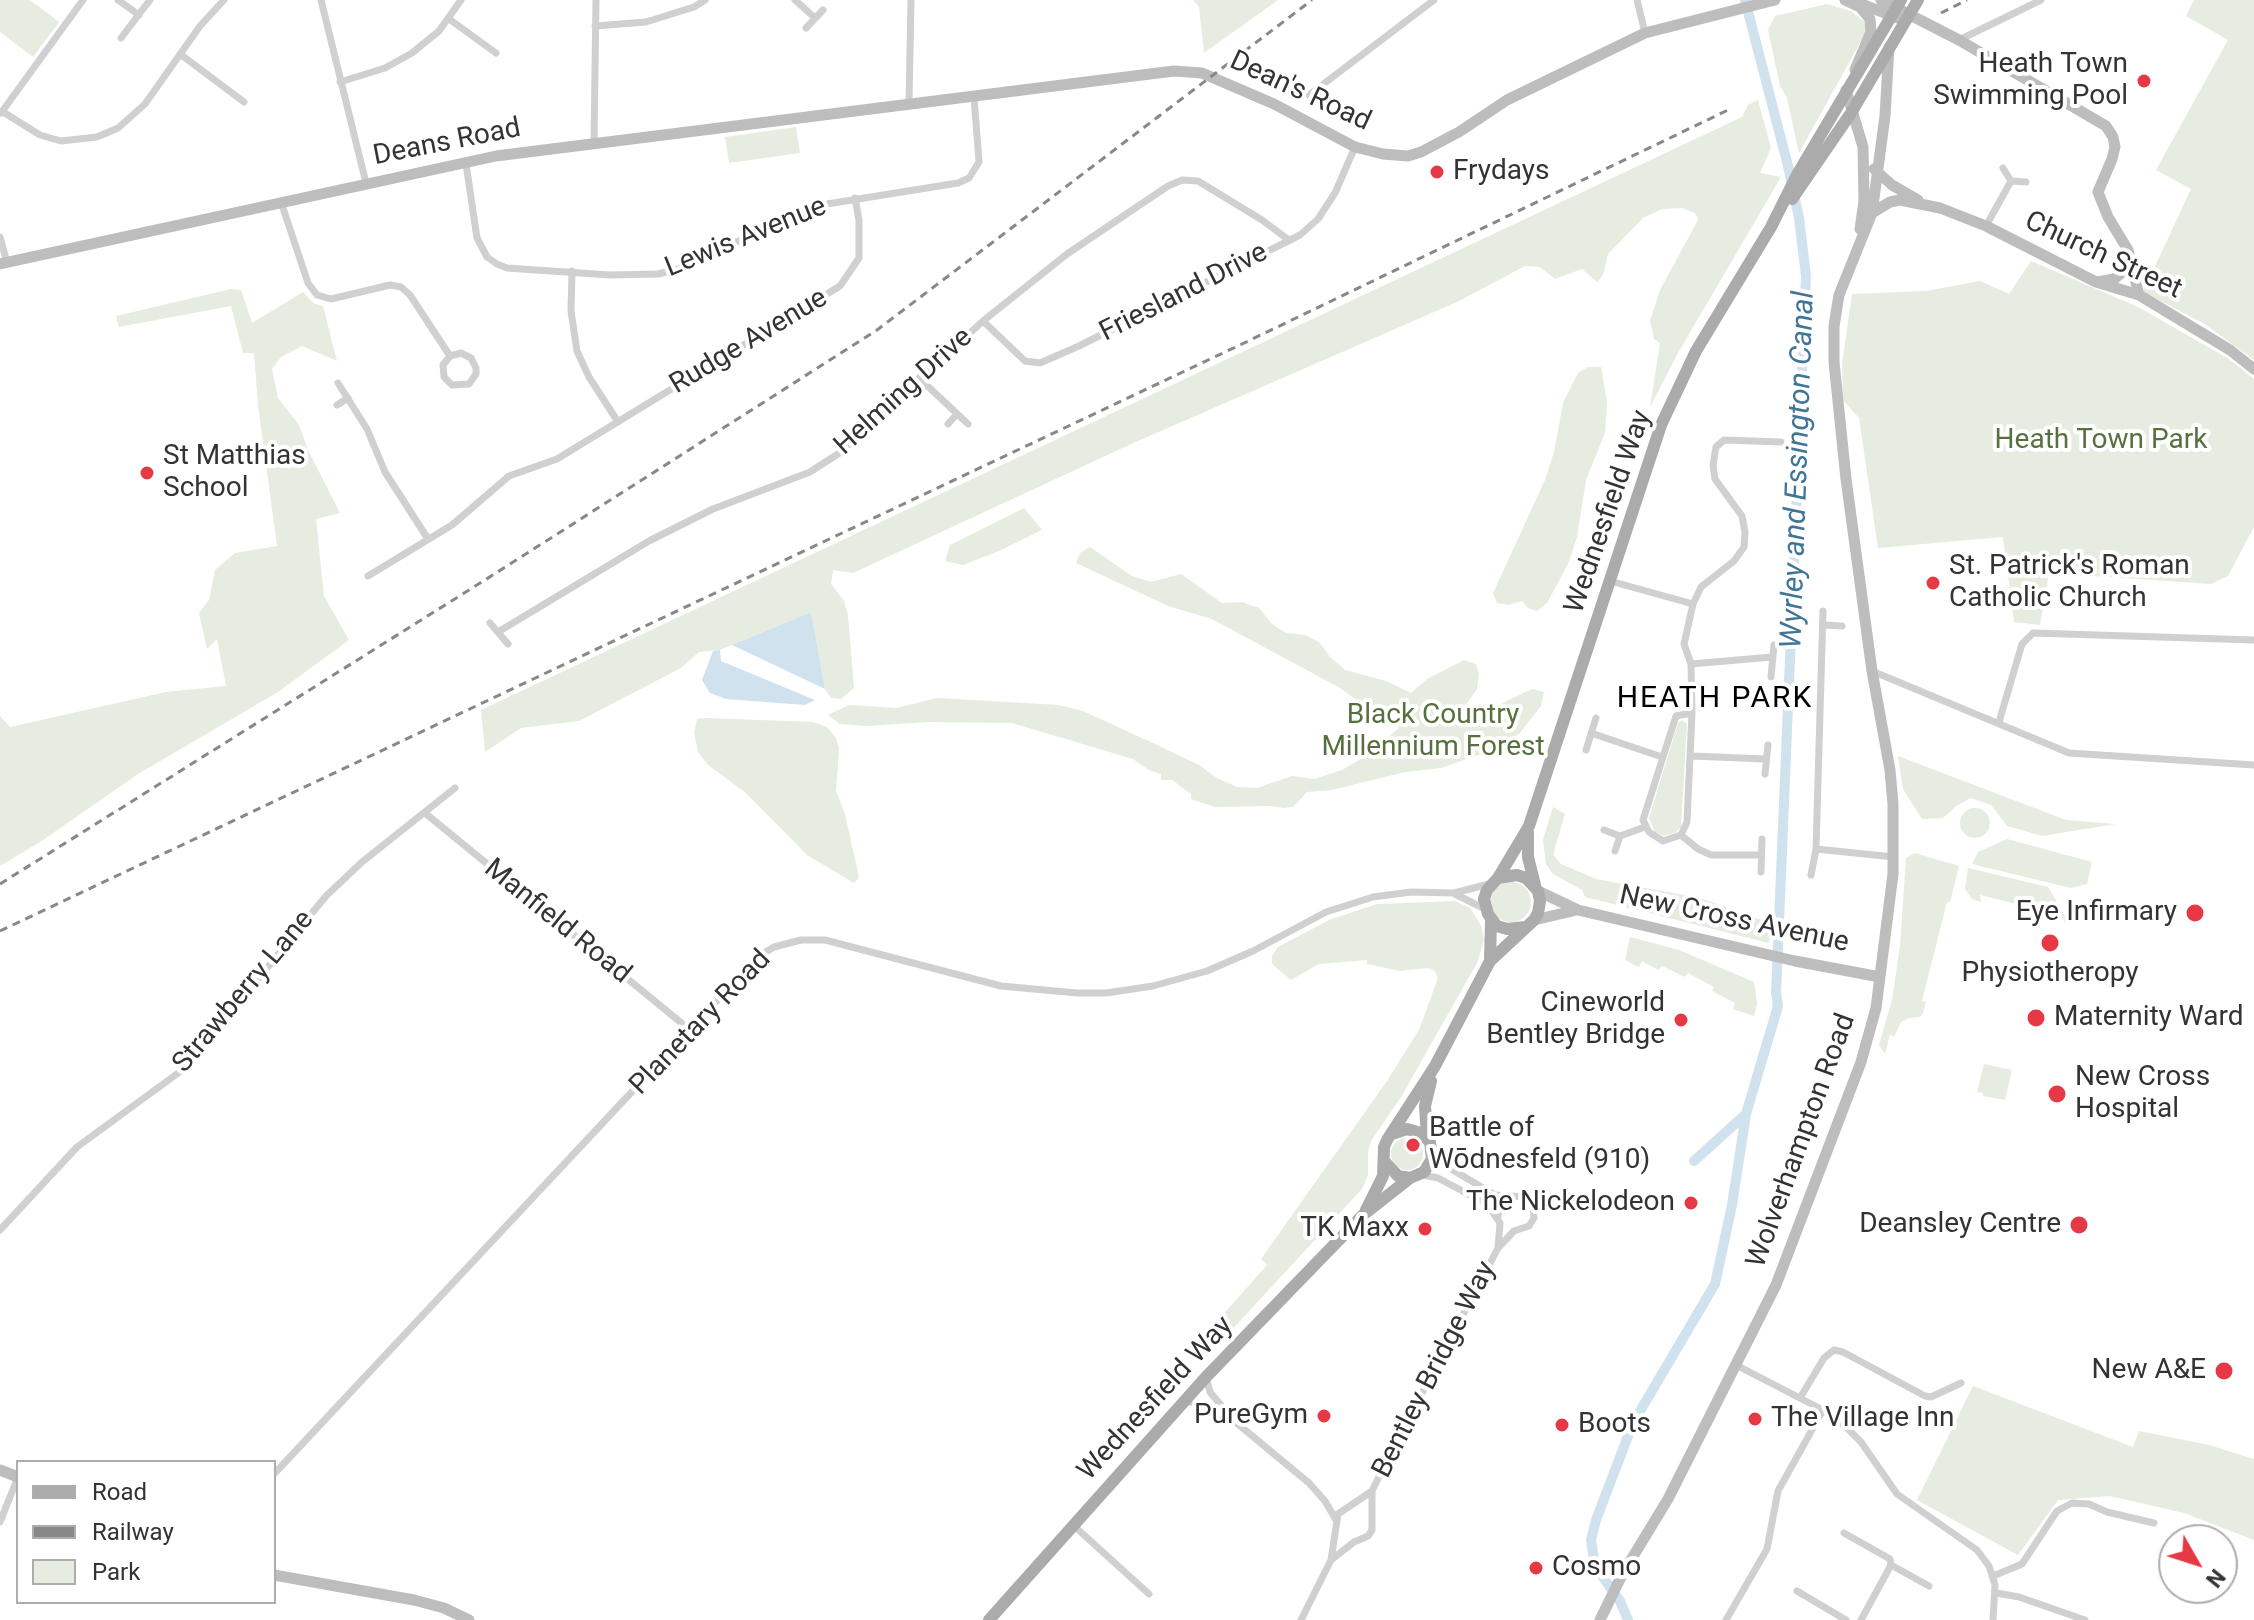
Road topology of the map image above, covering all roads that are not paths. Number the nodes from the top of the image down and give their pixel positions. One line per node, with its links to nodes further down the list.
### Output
1 (83, 0): 40 (street)
2 (118, 0): 21 (street)
3 (150, 0): 21 (street)
4 (224, 0): 31 (street)
5 (321, 0): 33 (street)
6 (461, 0): 23 (street)
7 (596, 0): 24 (street)
8 (705, 0): 24 (street)
9 (795, 0): 22 (street)
10 (911, 0): 39 (street)
11 (1434, 0): 36 (street)
12 (1637, 0): 26 (street)
13 (1846, 0): 18 (street); 34 (street)
14 (1881, 0): 18 (street)
15 (1918, 0): 20 (main road, Wolverhampton Road)
16 (2041, 0): 28 (street)
17 (1769, 1): 26 (street, Dean's Road)
18 (1896, 7): 20 (street); 34 (main road)
19 (823, 10): 22 (street)
20 (1909, 14): 28 (street); 29 (main road, Wolverhampton Road)
21 (139, 15): 27 (street)
22 (815, 18): 25 (street)
23 (449, 19): 30 (street); 33 (street)
24 (595, 26): 43 (street)
25 (806, 28)
26 (1645, 33): 45 (street, Dean's Road)
27 (121, 38)
28 (1959, 40): 61 (street)
29 (1889, 46): 32 (main road, Wolverhampton Road); 35 (street, Wolverhampton Road)
30 (496, 53)
31 (180, 54): 38 (street); 40 (street)
32 (1872, 78): 35 (street); 41 (main road, Wolverhampton Road)
33 (340, 82): 52 (street)
34 (1850, 84): 41 (street, Wolverhampton Road); 44 (main road)
35 (1887, 93): 42 (street, Wolverhampton Road)
36 (1309, 95)
37 (974, 97): 39 (street, Dean's Road); 45 (street, Dean's Road); 53 (street, Lewis Avenue)
38 (244, 102)
39 (909, 103): 43 (street, Deans Road)
40 (1, 113)
41 (1851, 113): 44 (main road); 46 (street, Wolverhampton Road)
42 (1885, 116): 46 (street); 49 (street, Wolverhampton Road)
43 (594, 144): 47 (street, Deans Road)
44 (1822, 145): 80 (main road, Wednesfield Way)
45 (1355, 147): 59 (street, Friesland Drive)
46 (1866, 152): 49 (street, Church Street); 60 (street, Wolverhampton Road)
47 (466, 164): 52 (street, Deans Road); 63 (street, Lewis Avenue)
48 (2003, 168): 50 (street)
49 (1876, 171): 55 (street, Church Street); 56 (street, Wolverhampton Road)
50 (2011, 181): 51 (street); 57 (street)
51 (2026, 182)
52 (366, 183): 54 (street, Deans Road)
53 (855, 198): 63 (street, Lewis Avenue); 74 (street, Rudge Avenue)
54 (281, 202): 62 (street, Deans Road); 67 (street)
55 (1923, 203): 56 (street, Church Street); 57 (street, Church Street)
56 (1872, 213): 60 (street, Wolverhampton Road)
57 (1986, 226): 64 (street, Church Street)
58 (0, 237): 62 (street)
59 (1289, 240): 66 (street, Friesland Drive); 66 (street, Helming Drive)
60 (1858, 241): 92 (street, Wolverhampton Road)
61 (2128, 250): 64 (street); 65 (street)
62 (4, 263)
63 (572, 271): 74 (street)
64 (2096, 282): 65 (street, Church Street)
65 (2139, 295): 68 (street, Church Street)
66 (983, 321): 69 (street, Helming Drive)
67 (450, 356): 67 (street)
68 (2254, 369)
69 (919, 378): 73 (street); 86 (street, Helming Drive)
70 (338, 383): 71 (street)
71 (348, 398): 72 (street); 78 (street)
72 (337, 405)
73 (957, 414): 75 (street); 76 (street)
74 (618, 422): 78 (street, Rudge Avenue)
75 (948, 424)
76 (968, 424)
77 (1781, 442): 81 (street)
78 (428, 539): 79 (street, Rudge Avenue)
79 (368, 576)
80 (1610, 581): 81 (street); 108 (main road, Wednesfield Way)
81 (1693, 604): 91 (street)
82 (1823, 611): 84 (street)
83 (490, 623): 86 (street)
84 (1823, 625): 85 (street); 113 (street)
85 (1842, 626)
86 (498, 632): 88 (street)
87 (2254, 640): 96 (street)
88 (508, 644)
89 (1774, 645): 90 (street)
90 (1772, 657): 91 (street); 93 (street)
91 (1691, 664): 94 (street)
92 (1872, 671): 96 (street); 116 (street, Wolverhampton Road)
93 (1771, 677)
94 (1692, 713): 100 (street); 101 (street)
95 (1596, 718): 97 (street)
96 (1999, 722): 103 (street)
97 (1591, 733): 99 (street); 101 (street)
98 (1768, 745): 102 (street)
99 (1586, 750)
100 (1692, 756): 102 (street); 110 (street)
101 (1662, 757): 107 (street)
102 (1765, 759): 104 (street)
103 (2254, 765)
104 (1765, 774)
105 (455, 788): 106 (street, Strawberry Lane)
106 (425, 813): 127 (street, Manfield Road); 136 (street, Strawberry Lane)
107 (1645, 827): 110 (street); 111 (street)
108 (1528, 829): 119 (main road, Wednesfield Way); 120 (main road, Wednesfield Way)
109 (1604, 830): 111 (street)
110 (1681, 835): 115 (street)
111 (1620, 836): 114 (street)
112 (1762, 839): 115 (street)
113 (1816, 849): 116 (street); 118 (street)
114 (1615, 851)
115 (1761, 855): 117 (street)
116 (1894, 857): 126 (street, Wolverhampton Road)
117 (1761, 872)
118 (1811, 875)
119 (1495, 881): 120 (main road); 121 (street, Planetary Road); 123 (main road)
120 (1537, 889): 122 (street, New Cross Avenue); 124 (main road)
121 (1454, 893): 123 (street, Planetary Road); 127 (street, Planetary Road)
122 (1578, 910): 124 (street, New Cross Avenue); 126 (street, New Cross Avenue)
123 (1488, 915): 124 (main road); 125 (main road)
124 (1529, 924): 125 (main road)
125 (1490, 961): 128 (main road)
126 (1880, 977): 139 (street, Wolverhampton Road)
127 (690, 1030): 146 (street, Planetary Road)
128 (1435, 1066): 129 (main road); 130 (main road)
129 (1392, 1134): 130 (main road); 131 (main road)
130 (1428, 1140): 132 (main road); 133 (street)
131 (1385, 1162): 132 (main road); 134 (main road, Wednesfield Way)
132 (1414, 1177): 134 (main road, Wednesfield Way); 135 (street)
133 (1508, 1196): 135 (street); 137 (street)
134 (1363, 1215): 140 (main road, Wednesfield Way)
135 (1499, 1219): 137 (street); 138 (street)
136 (0, 1230)
137 (1514, 1231): 138 (street)
138 (1498, 1248): 148 (street, Bentley Bridge Way)
139 (1736, 1365): 142 (street); 166 (street, Wolverhampton Road)
140 (1206, 1377): 143 (main road, Wednesfield Way); 145 (street)
141 (1961, 1383): 142 (street)
142 (1800, 1398): 144 (street)
143 (1185, 1401): 145 (street); 155 (main road, Wednesfield Way)
144 (1823, 1410): 161 (street); 170 (street)
145 (1233, 1420): 149 (street)
146 (276, 1472)
147 (16, 1482): 152 (street)
148 (1372, 1491): 150 (street); 151 (street)
149 (1325, 1501): 150 (street); 154 (street)
150 (1351, 1506): 151 (street); 154 (street)
151 (1370, 1514): 157 (street)
152 (0, 1522)
153 (2154, 1523): 161 (street)
154 (1336, 1524): 157 (street); 158 (street)
155 (1073, 1525): 165 (street); 168 (main road, Wednesfield Way)
156 (1844, 1533): 159 (street)
157 (1354, 1542): 158 (street)
158 (1331, 1560): 169 (street)
159 (1891, 1565): 162 (street); 172 (street)
160 (276, 1575): 167 (street)
161 (1993, 1576): 164 (street)
162 (1929, 1586)
163 (1797, 1591): 171 (street)
164 (1996, 1593): 173 (street); 174 (street)
165 (1149, 1594)
166 (1602, 1614)
167 (469, 1620)
168 (989, 1620)
169 (1301, 1620)
170 (1726, 1620)
171 (1846, 1620)
172 (1861, 1620)
173 (1993, 1620)
174 (2085, 1620)

